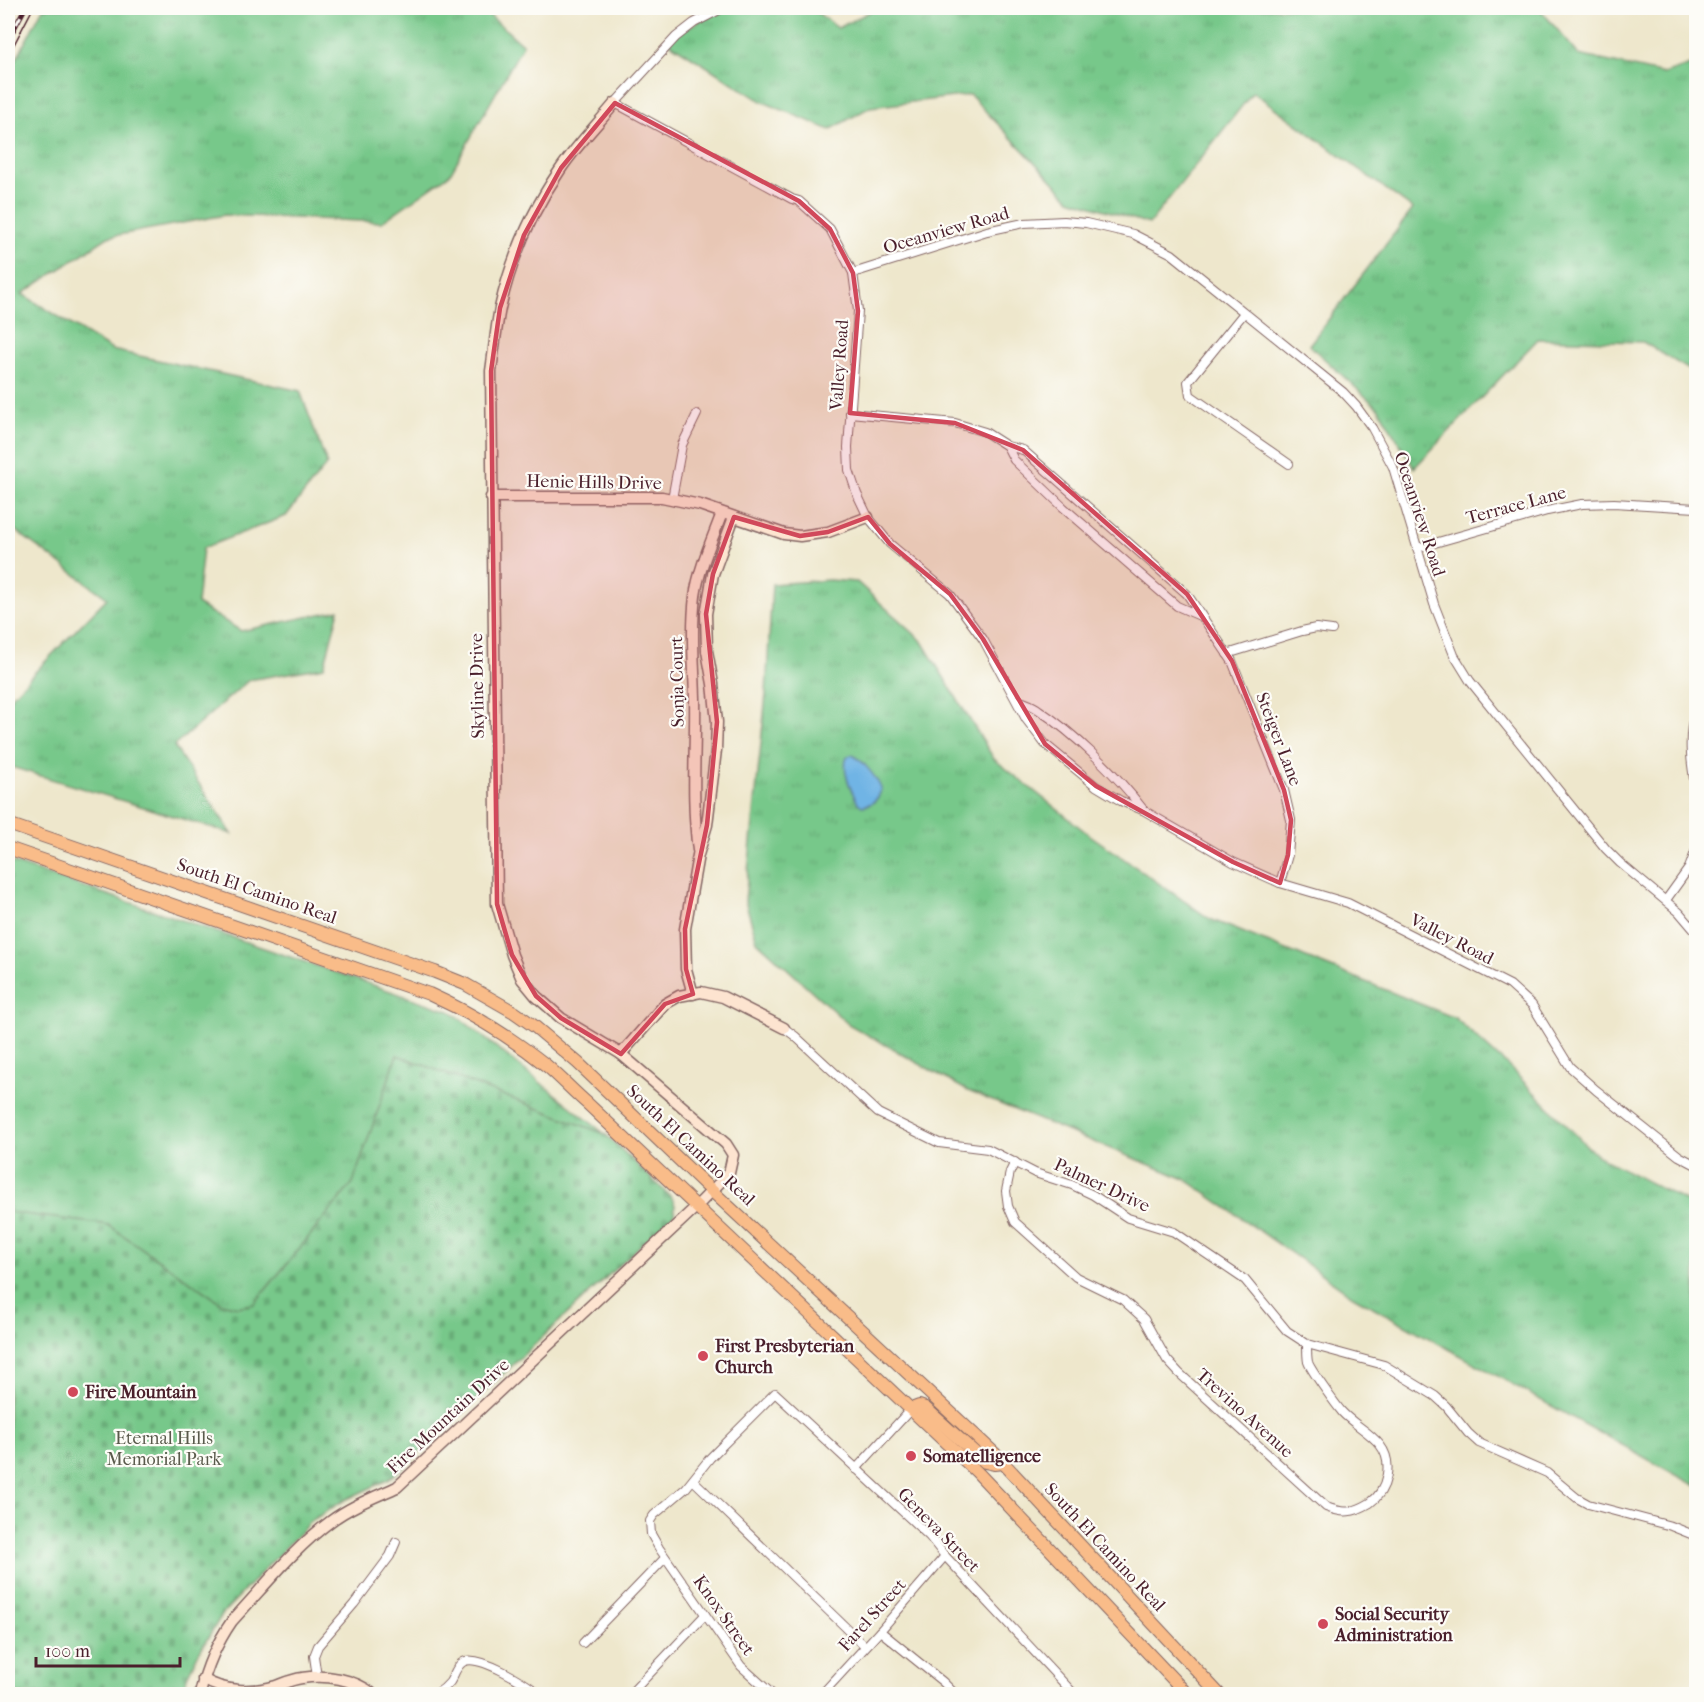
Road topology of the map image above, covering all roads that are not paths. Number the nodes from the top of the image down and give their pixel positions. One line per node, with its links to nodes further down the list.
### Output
1 (723, 8): 2 (street)
2 (615, 103): 3 (street, Valley Road); 9 (street, Skyline Drive)
3 (853, 273): 4 (street, Oceanview Road); 5 (street, Valley Road)
4 (1244, 313): 8 (street); 15 (street, Oceanview Road)
5 (850, 413): 7 (street, Steiger Lane); 14 (street, Valley Road)
6 (697, 414): 10 (street)
7 (1007, 446): 16 (street, Steiger Lane); 16 (street, Steiger Lane)
8 (1289, 464)
9 (491, 497): 10 (street, Henie Hills Drive); 32 (street, Skyline Drive)
10 (672, 499): 12 (street, Henie Hills Drive)
11 (1696, 508): 15 (street, Terrace Lane)
12 (722, 513): 13 (street, Henie Hills Drive); 26 (street, Sonja Court)
13 (734, 517): 14 (street, Henie Hills Drive); 26 (street, Sonja Court)
14 (868, 517): 19 (street, Valley Road)
15 (1417, 548): 28 (street, Oceanview Road)
16 (1202, 616): 18 (street, Steiger Lane)
17 (1332, 630): 18 (street)
18 (1227, 654): 27 (street, Steiger Lane)
19 (1018, 700): 22 (street, Valley Road); 22 (street, Valley Road)
20 (1696, 709): 21 (street)
21 (1696, 790)
22 (1143, 810): 27 (street, Valley Road)
23 (8, 824): 35 (main road, South El Camino Real)
24 (8, 848): 36 (main road)
25 (1696, 850): 28 (street)
26 (698, 855): 30 (street, Sonja Court)
27 (1280, 883): 34 (street, Valley Road)
28 (1666, 900): 29 (street, Oceanview Road)
29 (1696, 932)
30 (693, 994): 31 (street, Palmer Drive); 32 (street, Palmer Drive)
31 (784, 1028): 33 (street, Palmer Drive)
32 (621, 1054): 35 (street, Skyline Drive)
33 (1015, 1162): 37 (street, Palmer Drive); 37 (street, Trevino Avenue)
34 (1696, 1165)
35 (712, 1191): 36 (street, Fire Mountain Drive); 39 (main road, South El Camino Real)
36 (696, 1207): 38 (main road); 51 (street, Fire Mountain Drive)
37 (1307, 1344): 42 (street, Palmer Drive)
38 (910, 1409): 39 (main road); 40 (street); 63 (main road)
39 (1003, 1463): 64 (main road, South El Camino Real)
40 (856, 1469): 41 (street, Geneva Street); 44 (street, Geneva Street)
41 (693, 1480): 45 (street, Knox Street); 49 (street)
42 (1696, 1536)
43 (396, 1542): 50 (street)
44 (945, 1556): 47 (street, Farel Street); 62 (street, Geneva Street)
45 (665, 1557): 46 (street, Knox Street); 48 (street)
46 (705, 1615): 53 (street); 59 (street, Knox Street)
47 (880, 1631): 49 (street, Farel Street); 61 (street)
48 (583, 1643)
49 (865, 1646): 60 (street, Farel Street)
50 (317, 1677): 51 (street); 55 (street)
51 (204, 1679): 54 (street, Fire Mountain Drive)
52 (526, 1685): 56 (street); 57 (street); 58 (street)
53 (634, 1690)
54 (200, 1695)
55 (373, 1695)
56 (436, 1695)
57 (516, 1695)
58 (539, 1695)
59 (771, 1695)
60 (822, 1695)
61 (955, 1695)
62 (1074, 1695)
63 (1187, 1695)
64 (1219, 1695)

